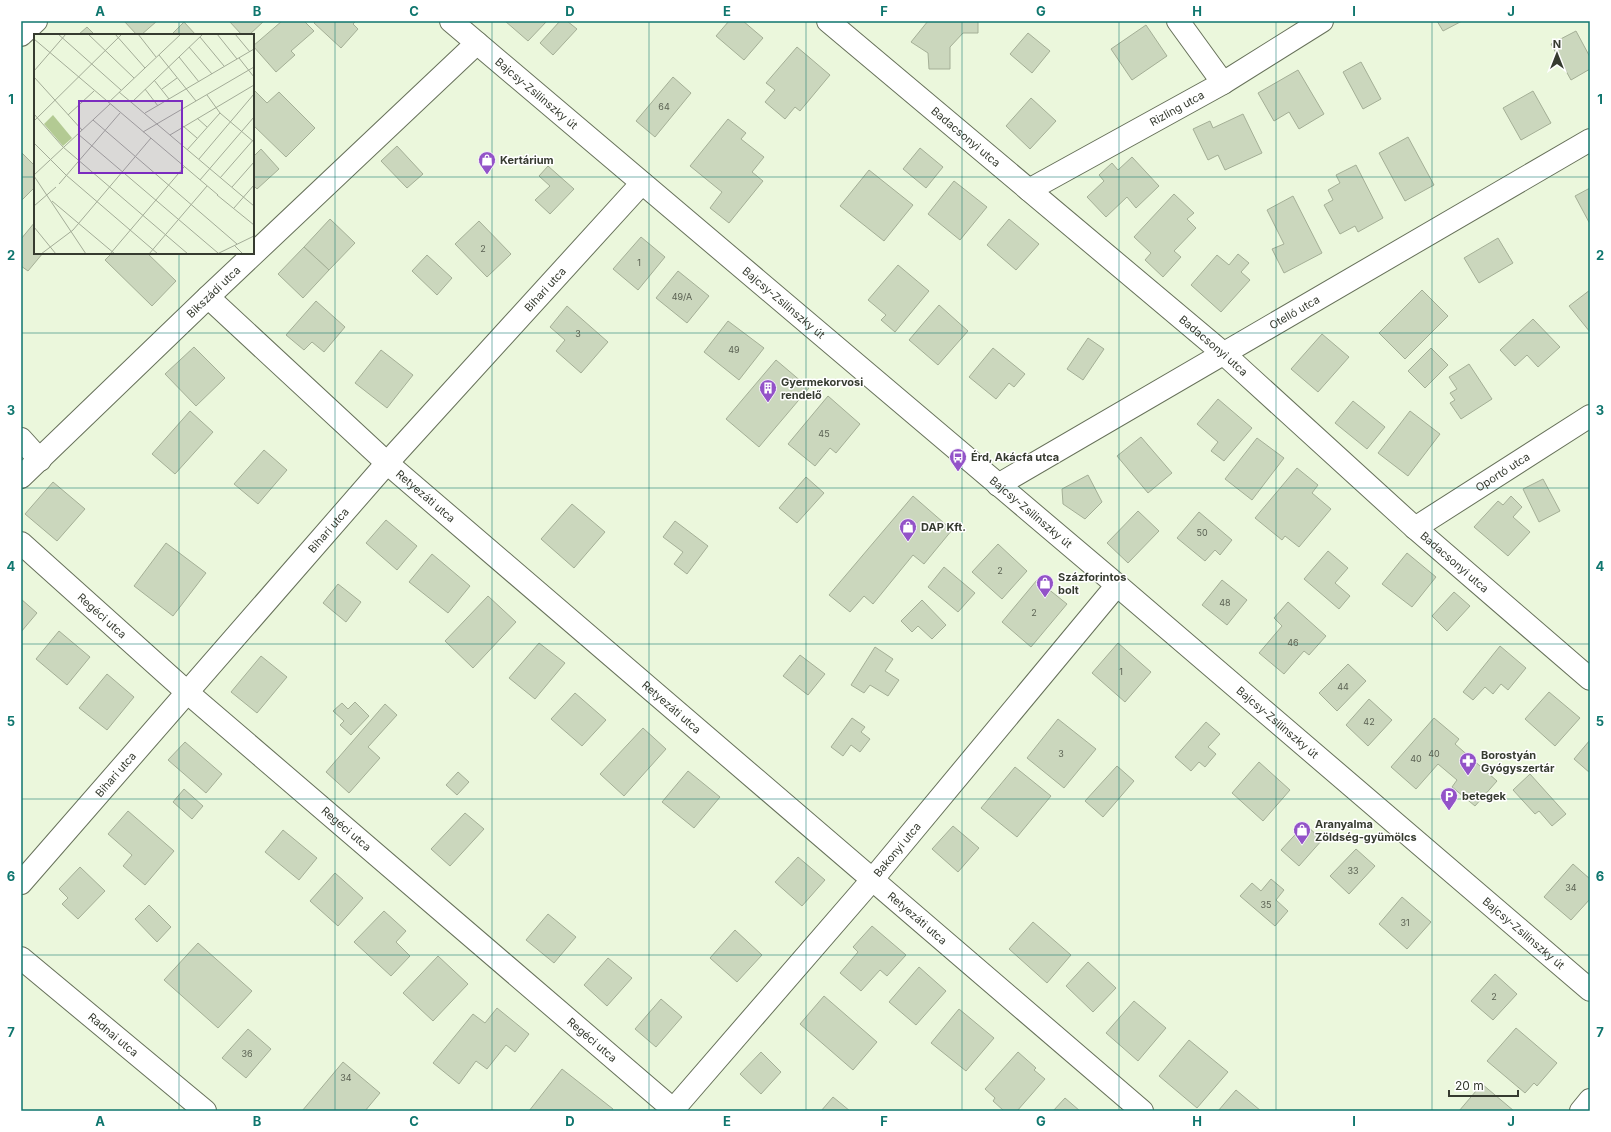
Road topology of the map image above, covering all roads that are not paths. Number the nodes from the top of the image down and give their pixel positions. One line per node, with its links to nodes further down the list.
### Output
1 (36, 21): 6 (street)
2 (828, 21): 11 (street, Badacsonyi utca)
3 (1178, 21): 8 (street)
4 (1322, 21): 8 (street, Rizling utca)
5 (456, 22): 7 (street, Bajcsy-Zsilinszky út)
6 (21, 35)
7 (478, 43): 10 (street, Bajcsy-Zsilinszky út); 12 (street, Bikszádi utca)
8 (1223, 83): 11 (street, Rizling utca)
9 (1590, 140): 15 (street, Otelló utca)
10 (642, 183): 19 (street, Bihari utca); 21 (street, Bajcsy-Zsilinszky út)
11 (1029, 190): 15 (street, Badacsonyi utca)
12 (254, 254)
13 (254, 254): 14 (street, Bikszádi utca)
14 (208, 297): 18 (street, Bikszádi utca); 19 (street, Retyezáti utca)
15 (1223, 353): 21 (street, Otelló utca); 22 (street, Badacsonyi utca)
16 (1590, 416): 22 (street, Oportó utca)
17 (21, 439): 18 (street)
18 (40, 460): 20 (street, Bikszádi utca)
19 (387, 463): 26 (street, Bihari utca); 27 (street, Retyezáti utca)
20 (21, 477)
21 (998, 485): 24 (street, Bajcsy-Zsilinszky út)
22 (1415, 528): 25 (street, Badacsonyi utca)
23 (21, 543): 26 (street, Regéci utca)
24 (1117, 585): 27 (street, Bakonyi utca); 30 (street, Bajcsy-Zsilinszky út)
25 (1590, 679)
26 (188, 694): 28 (street, Bihari utca); 33 (street, Regéci utca)
27 (872, 880): 33 (street, Bakonyi utca); 34 (street, Retyezáti utca)
28 (21, 883)
29 (21, 958): 32 (street, Radnai utca)
30 (1590, 990)
31 (1590, 1100): 35 (street)
32 (205, 1111)
33 (673, 1111)
34 (1142, 1111)
35 (1580, 1111)

